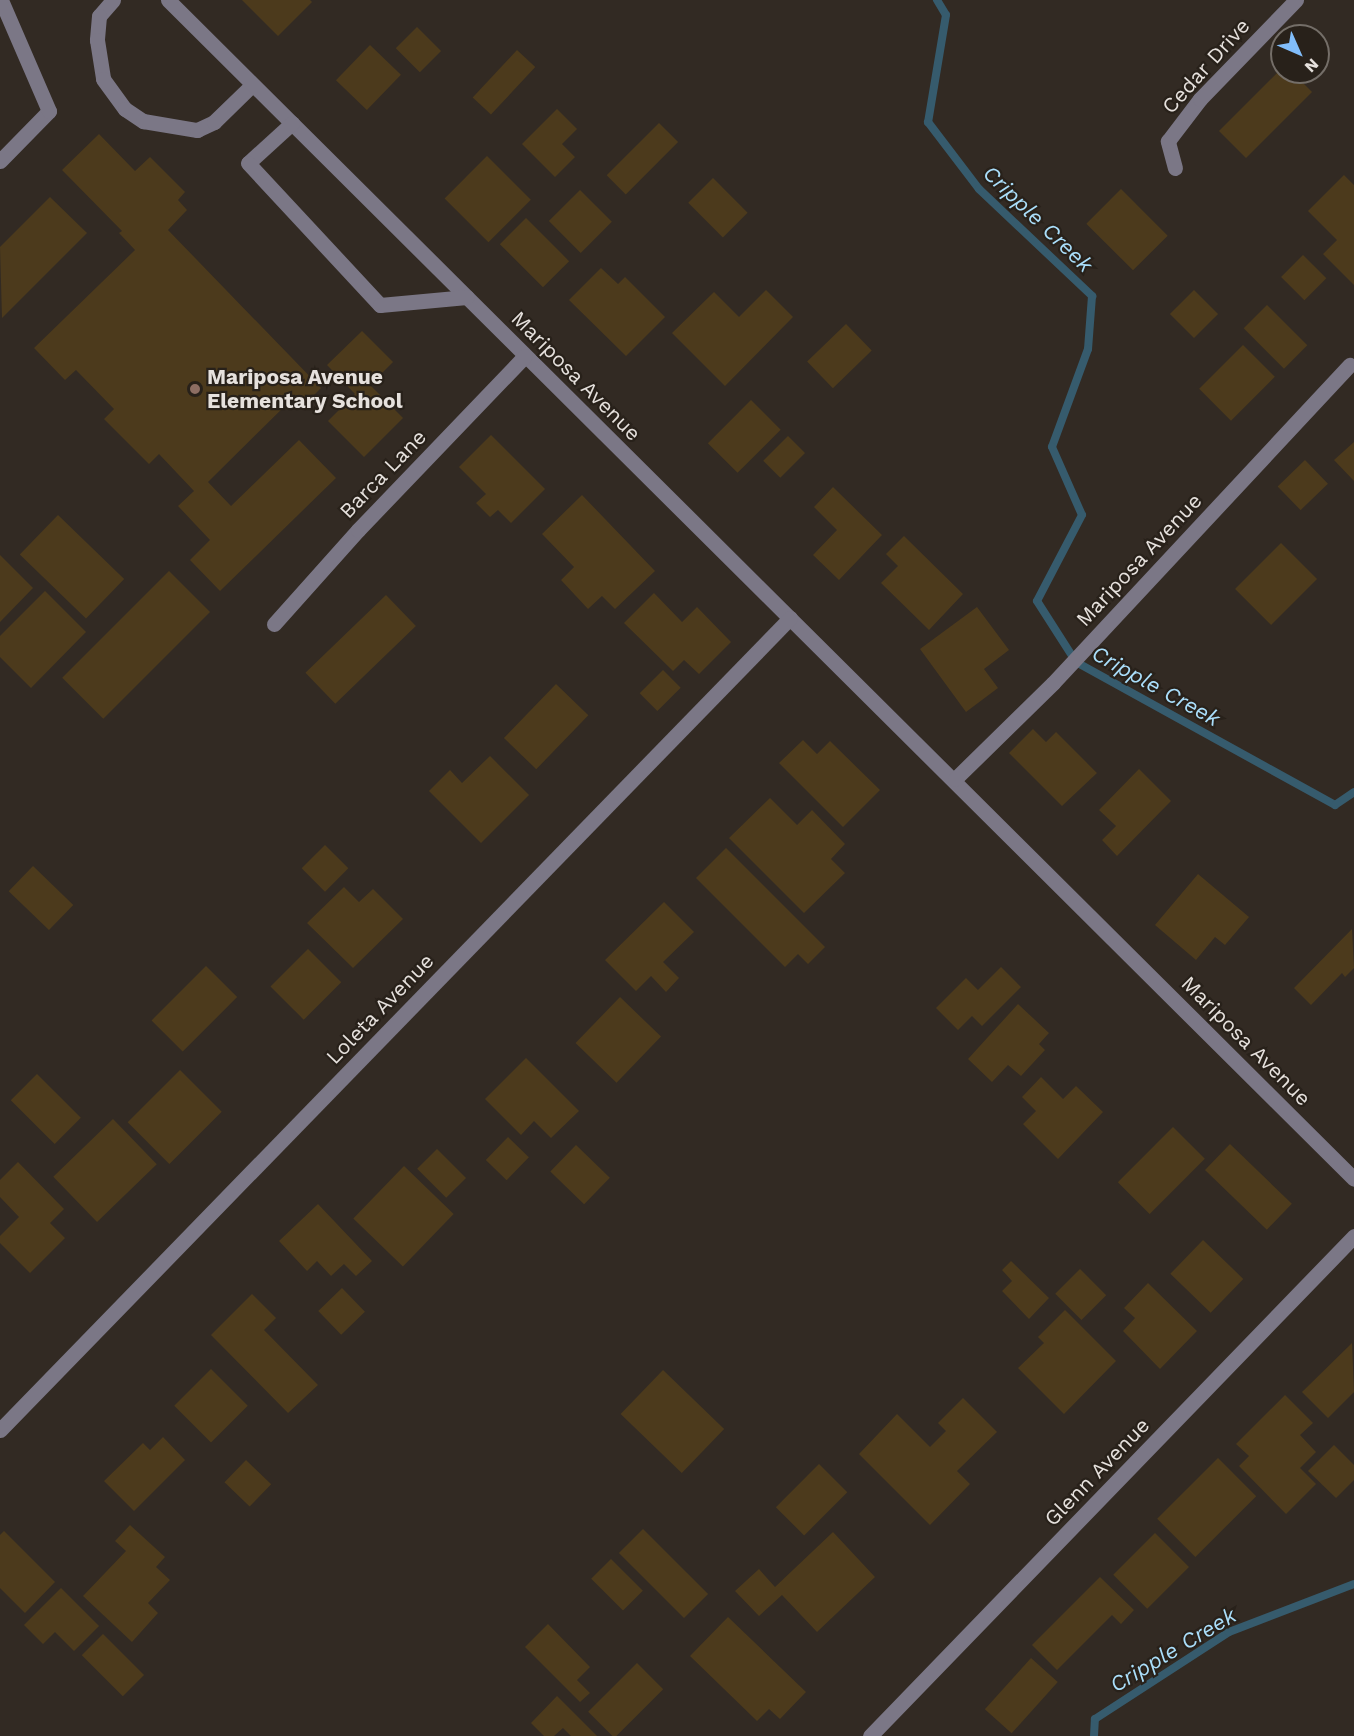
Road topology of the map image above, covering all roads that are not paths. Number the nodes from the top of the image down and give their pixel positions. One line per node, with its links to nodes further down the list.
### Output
1 (1, 0): 7 (street)
2 (113, 0): 5 (street)
3 (168, 0): 5 (street, Mariposa Avenue)
4 (1296, 0): 8 (street, Cedar Drive)
5 (252, 85): 6 (street, Mariposa Avenue)
6 (292, 123): 9 (street, Mariposa Avenue); 9 (street)
7 (0, 161)
8 (1175, 168)
9 (467, 297): 10 (street, Mariposa Avenue)
10 (525, 356): 12 (street, Mariposa Avenue); 13 (street, Barca Lane)
11 (1350, 365): 14 (street, Mariposa Avenue)
12 (790, 618): 14 (street, Mariposa Avenue); 17 (street, Loleta Avenue)
13 (274, 624)
14 (956, 779): 15 (street, Mariposa Avenue)
15 (1354, 1179)
16 (1354, 1236): 18 (street, Glenn Avenue)
17 (0, 1430)
18 (870, 1736)

